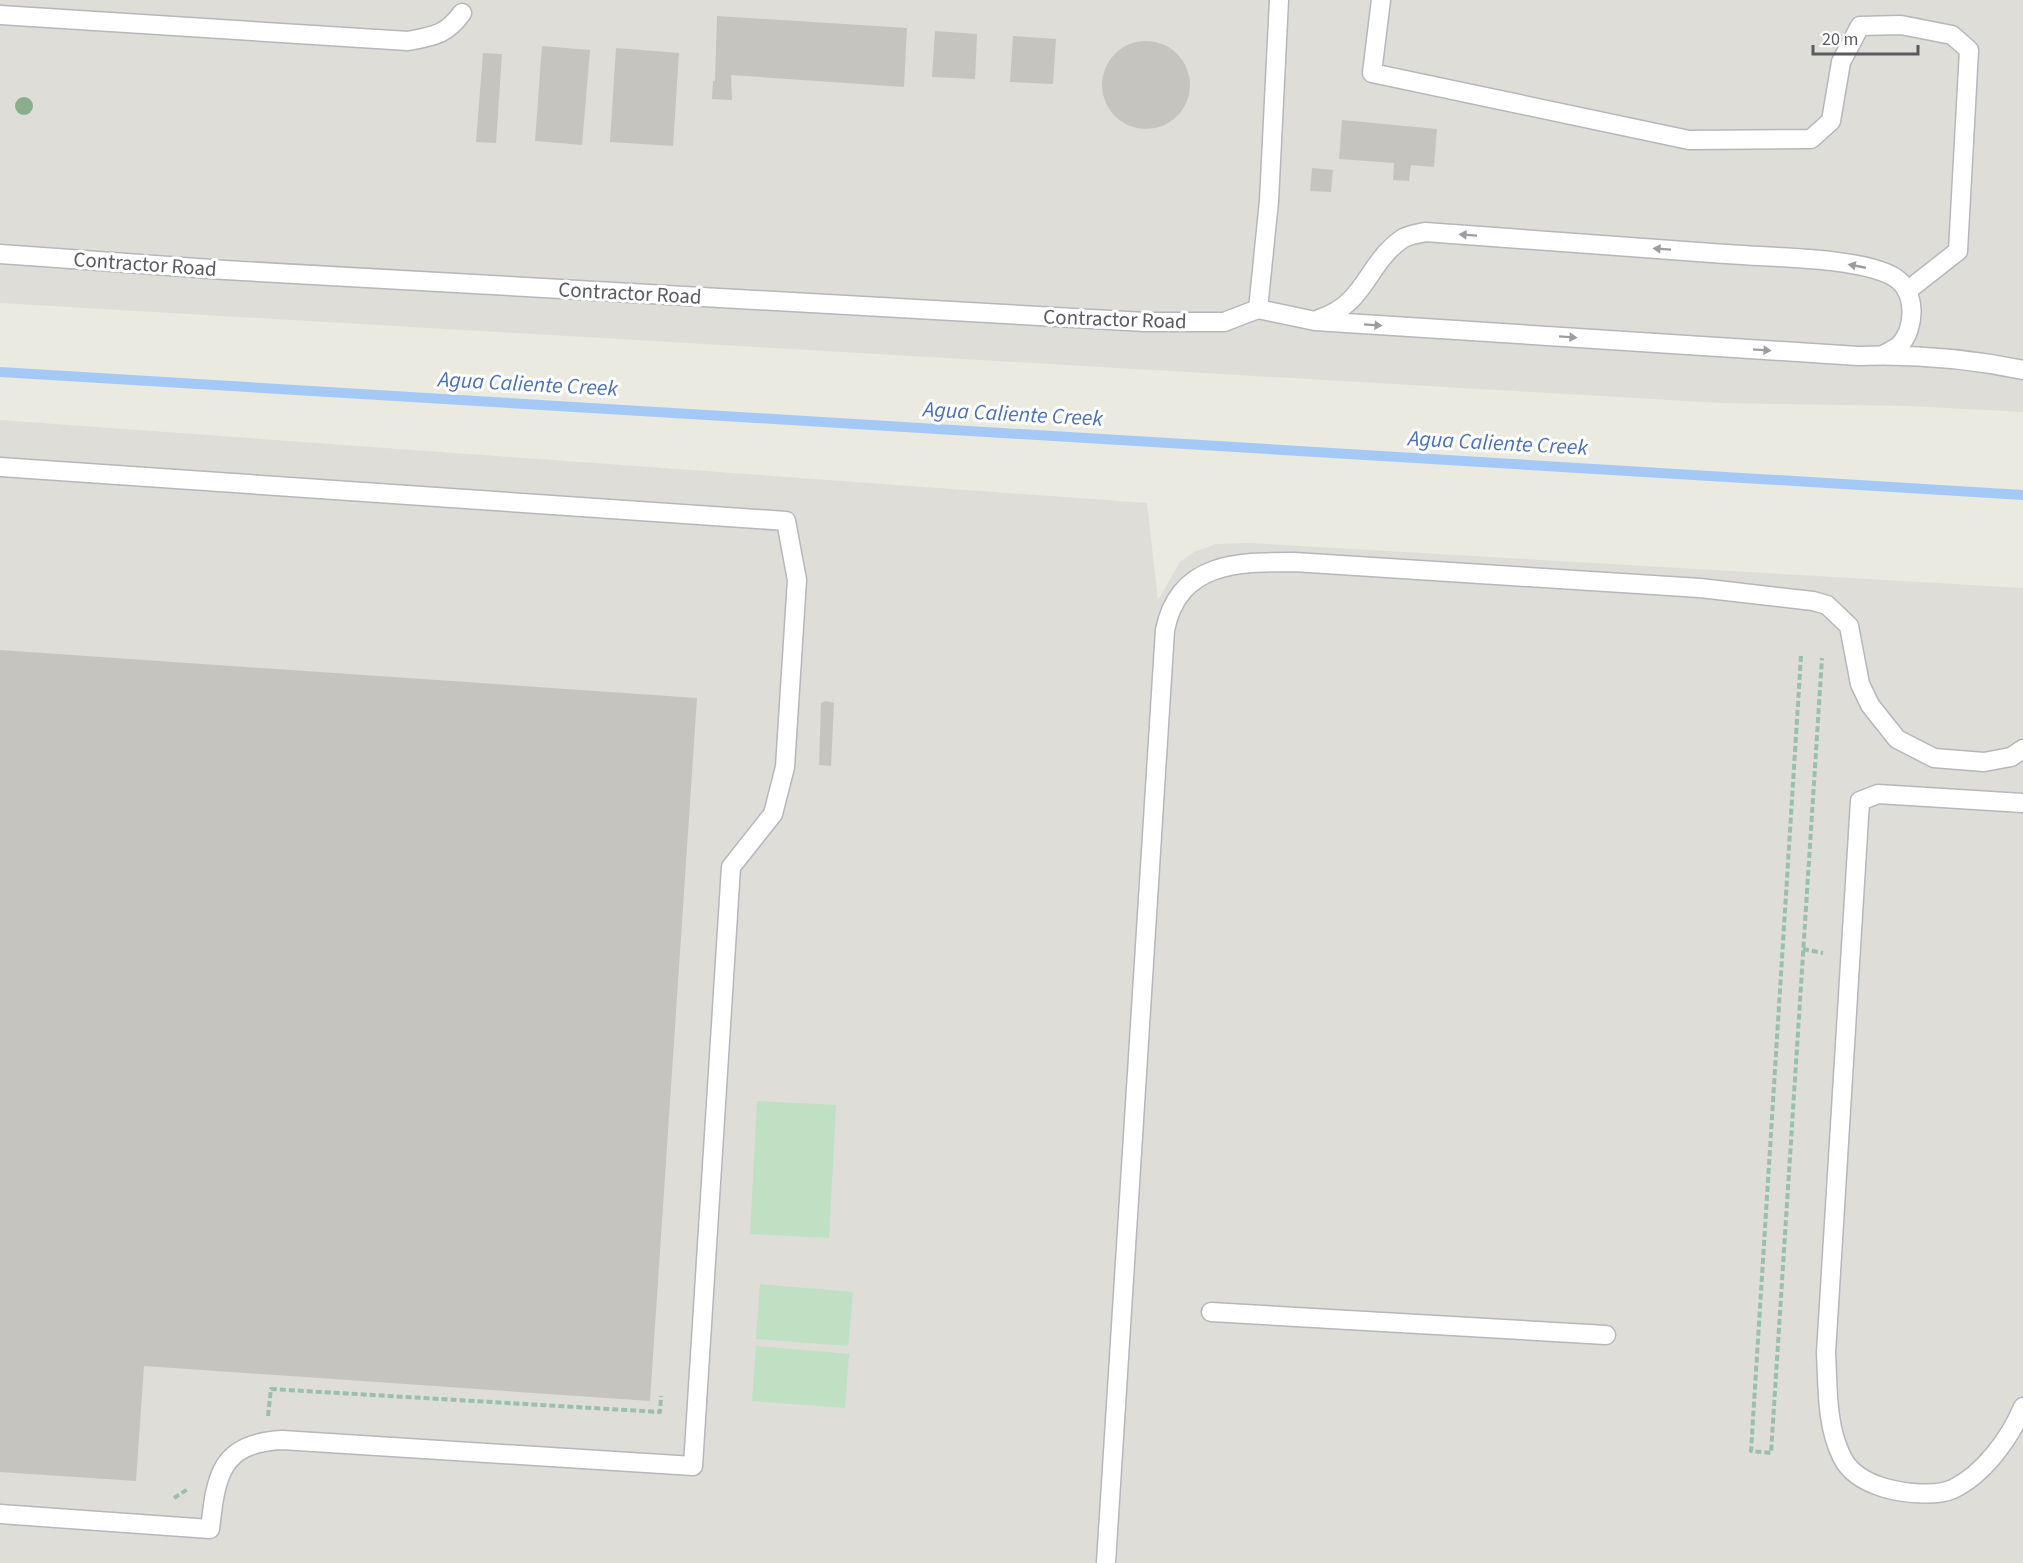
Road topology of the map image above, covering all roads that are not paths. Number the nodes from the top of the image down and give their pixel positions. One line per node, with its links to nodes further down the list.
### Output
1 (1279, 0): 7 (lane)
2 (1381, 0): 6 (lane)
3 (462, 13): 4 (lane)
4 (0, 15)
5 (0, 254): 7 (lane, Contractor Road)
6 (1907, 291): 8 (lane, one-way to 8); 9 (lane)
7 (1258, 309): 8 (lane)
8 (1315, 321): 9 (lane, one-way to 9)
9 (1883, 355): 10 (lane)
10 (2023, 370)
11 (0, 467): 17 (lane)
12 (2023, 749): 18 (lane)
13 (2023, 803): 16 (lane)
14 (1211, 1312): 15 (lane)
15 (1606, 1335)
16 (2023, 1407)
17 (0, 1514)
18 (1106, 1563)

